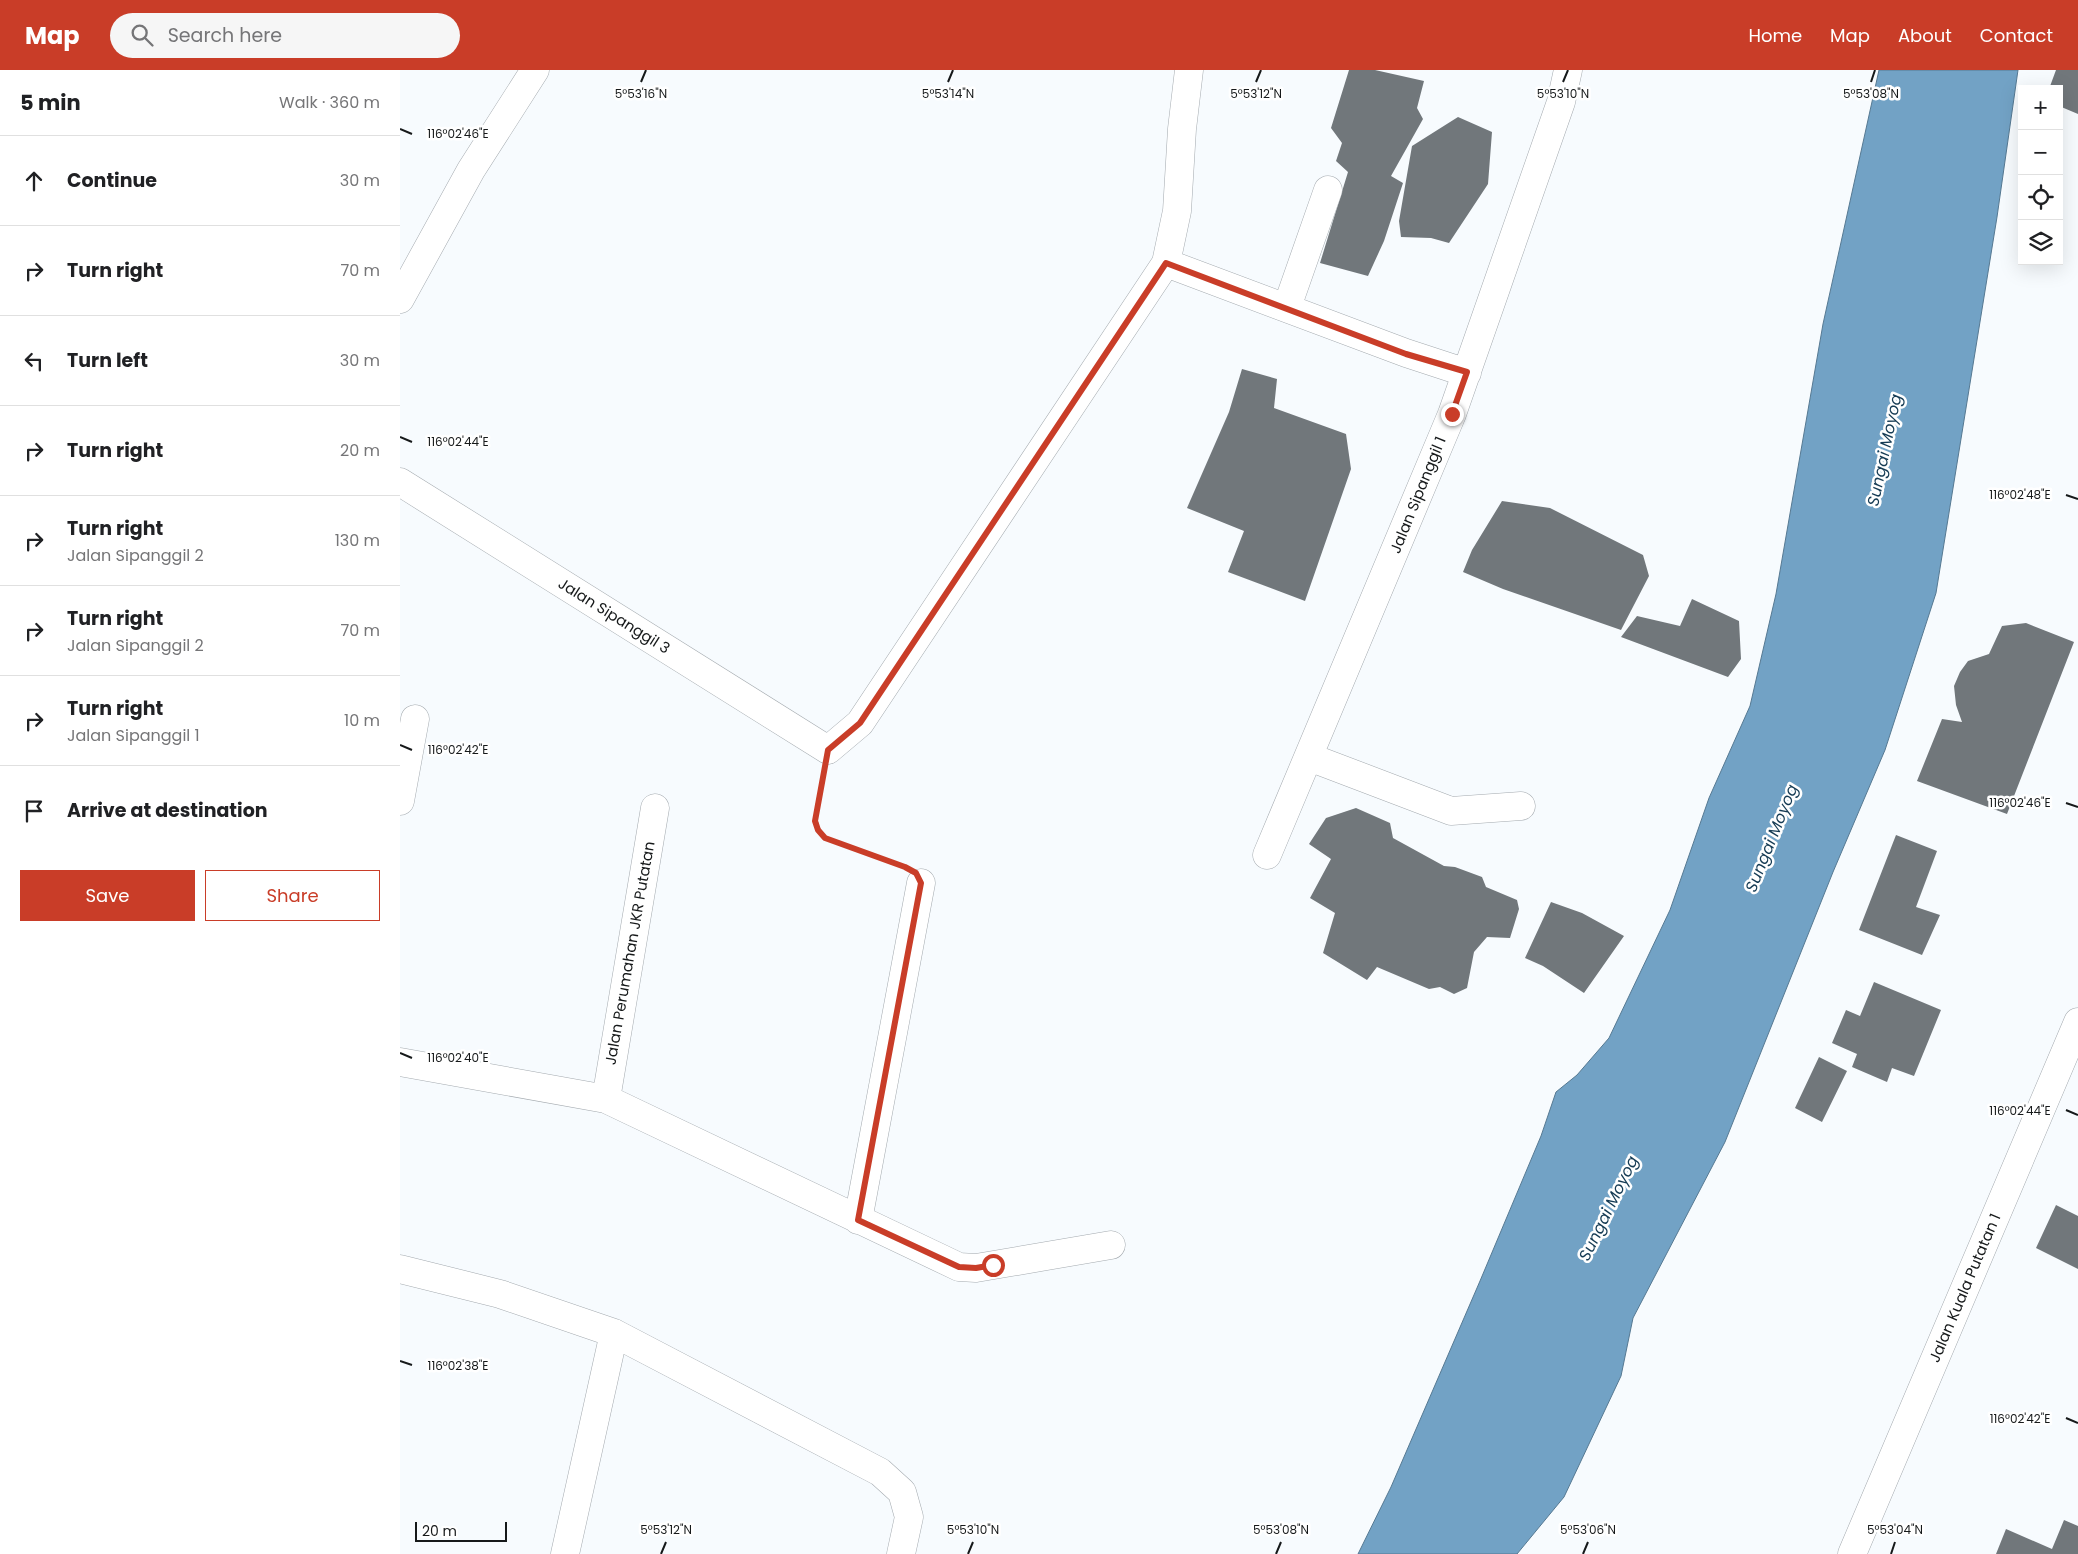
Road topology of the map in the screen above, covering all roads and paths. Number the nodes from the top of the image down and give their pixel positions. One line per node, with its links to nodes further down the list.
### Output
1 (535, 70): 6 (street)
2 (1189, 70): 5 (street)
3 (1568, 70): 8 (street, Jalan Sipanggil 1)
4 (1328, 190): 7 (street)
5 (1166, 263): 7 (street); 11 (street)
6 (400, 299)
7 (1287, 308): 8 (street)
8 (1467, 372): 12 (street, Jalan Sipanggil 1)
9 (400, 482): 11 (street, Jalan Sipanggil 3)
10 (415, 719): 13 (street)
11 (828, 750): 17 (path)
12 (1310, 757): 14 (street); 16 (street, Jalan Sipanggil 1)
13 (400, 801)
14 (1521, 806)
15 (654, 808): 20 (street, Jalan Perumahan JKR Putatan)
16 (1267, 856)
17 (921, 883): 21 (street)
18 (2078, 1022): 27 (street, Jalan Kuala Putatan 1)
19 (400, 1062): 20 (street)
20 (606, 1099): 21 (street)
21 (858, 1220): 22 (street)
22 (1111, 1245)
23 (400, 1269): 24 (street)
24 (614, 1333): 25 (street); 26 (street)
25 (564, 1554)
26 (901, 1554)
27 (1852, 1554)

